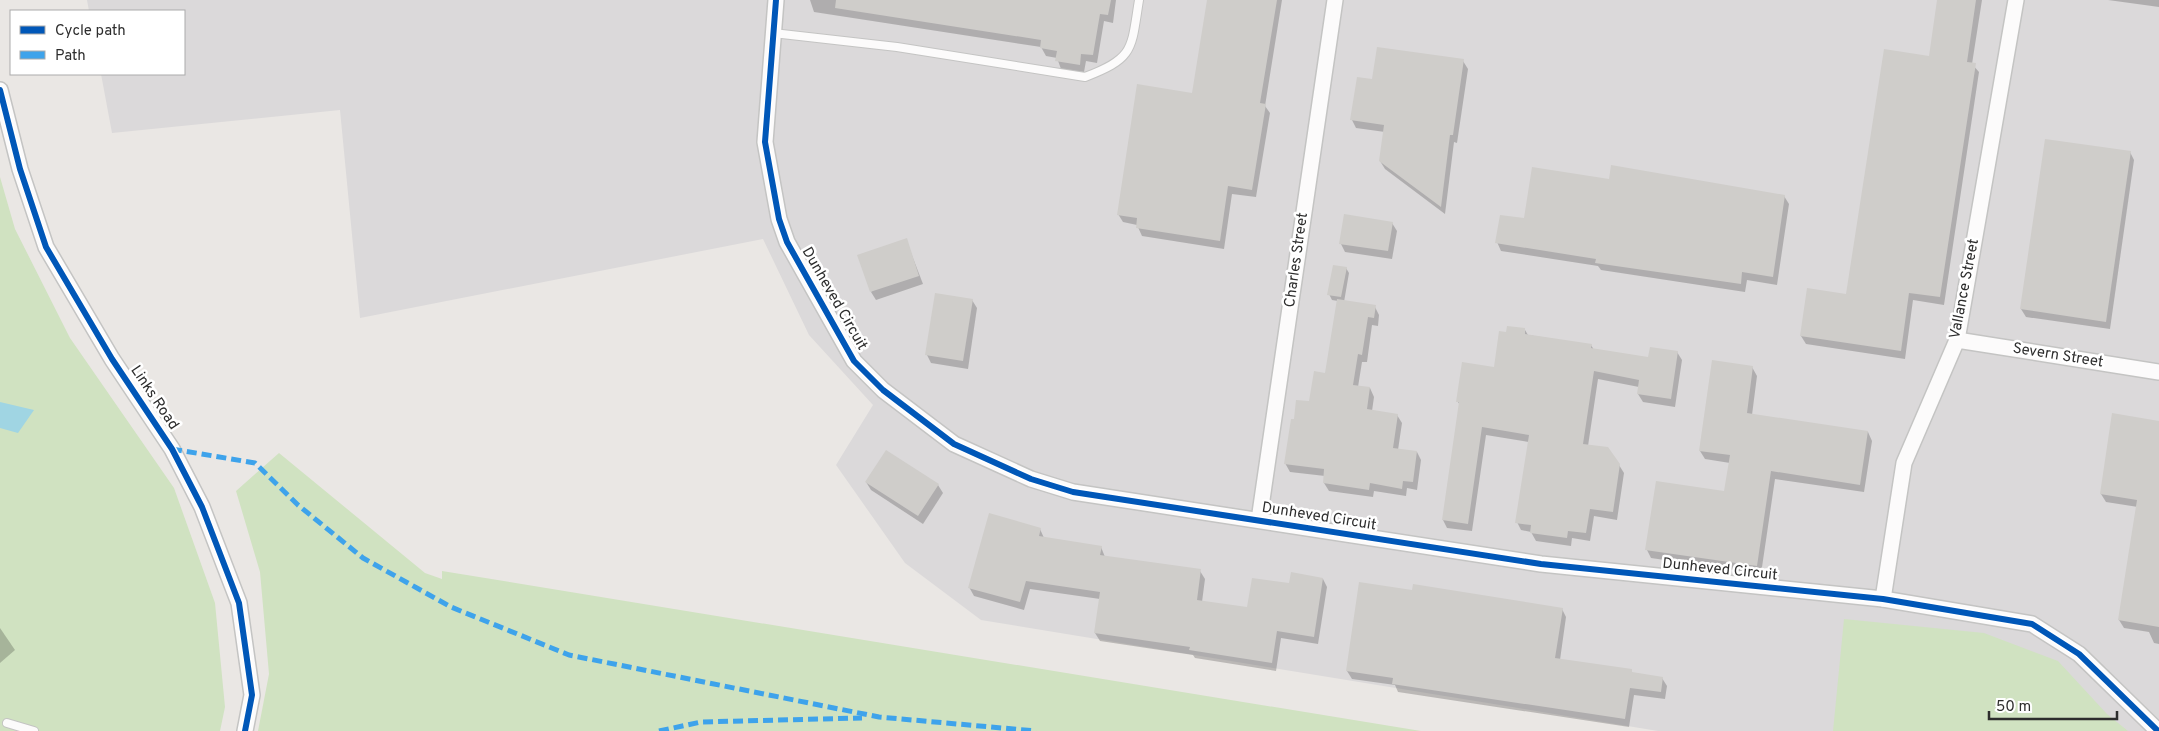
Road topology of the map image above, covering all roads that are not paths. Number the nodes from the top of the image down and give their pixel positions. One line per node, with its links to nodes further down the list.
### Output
1 (776, 0): 5 (street, Dunheved Circuit)
2 (1139, 0): 5 (lane)
3 (1335, 0): 9 (street, Charles Street)
4 (2016, 0): 7 (street, Vallance Street)
5 (773, 33): 9 (street, Dunheved Circuit)
6 (0, 90): 13 (street, Links Road)
7 (1957, 340): 8 (street, Severn Street); 10 (street, Vallance Street)
8 (2159, 372)
9 (1259, 520): 10 (street, Dunheved Circuit)
10 (1884, 599): 14 (street, Dunheved Circuit)
11 (7, 722): 12 (lane)
12 (34, 731)
13 (245, 731)
14 (2158, 731)

